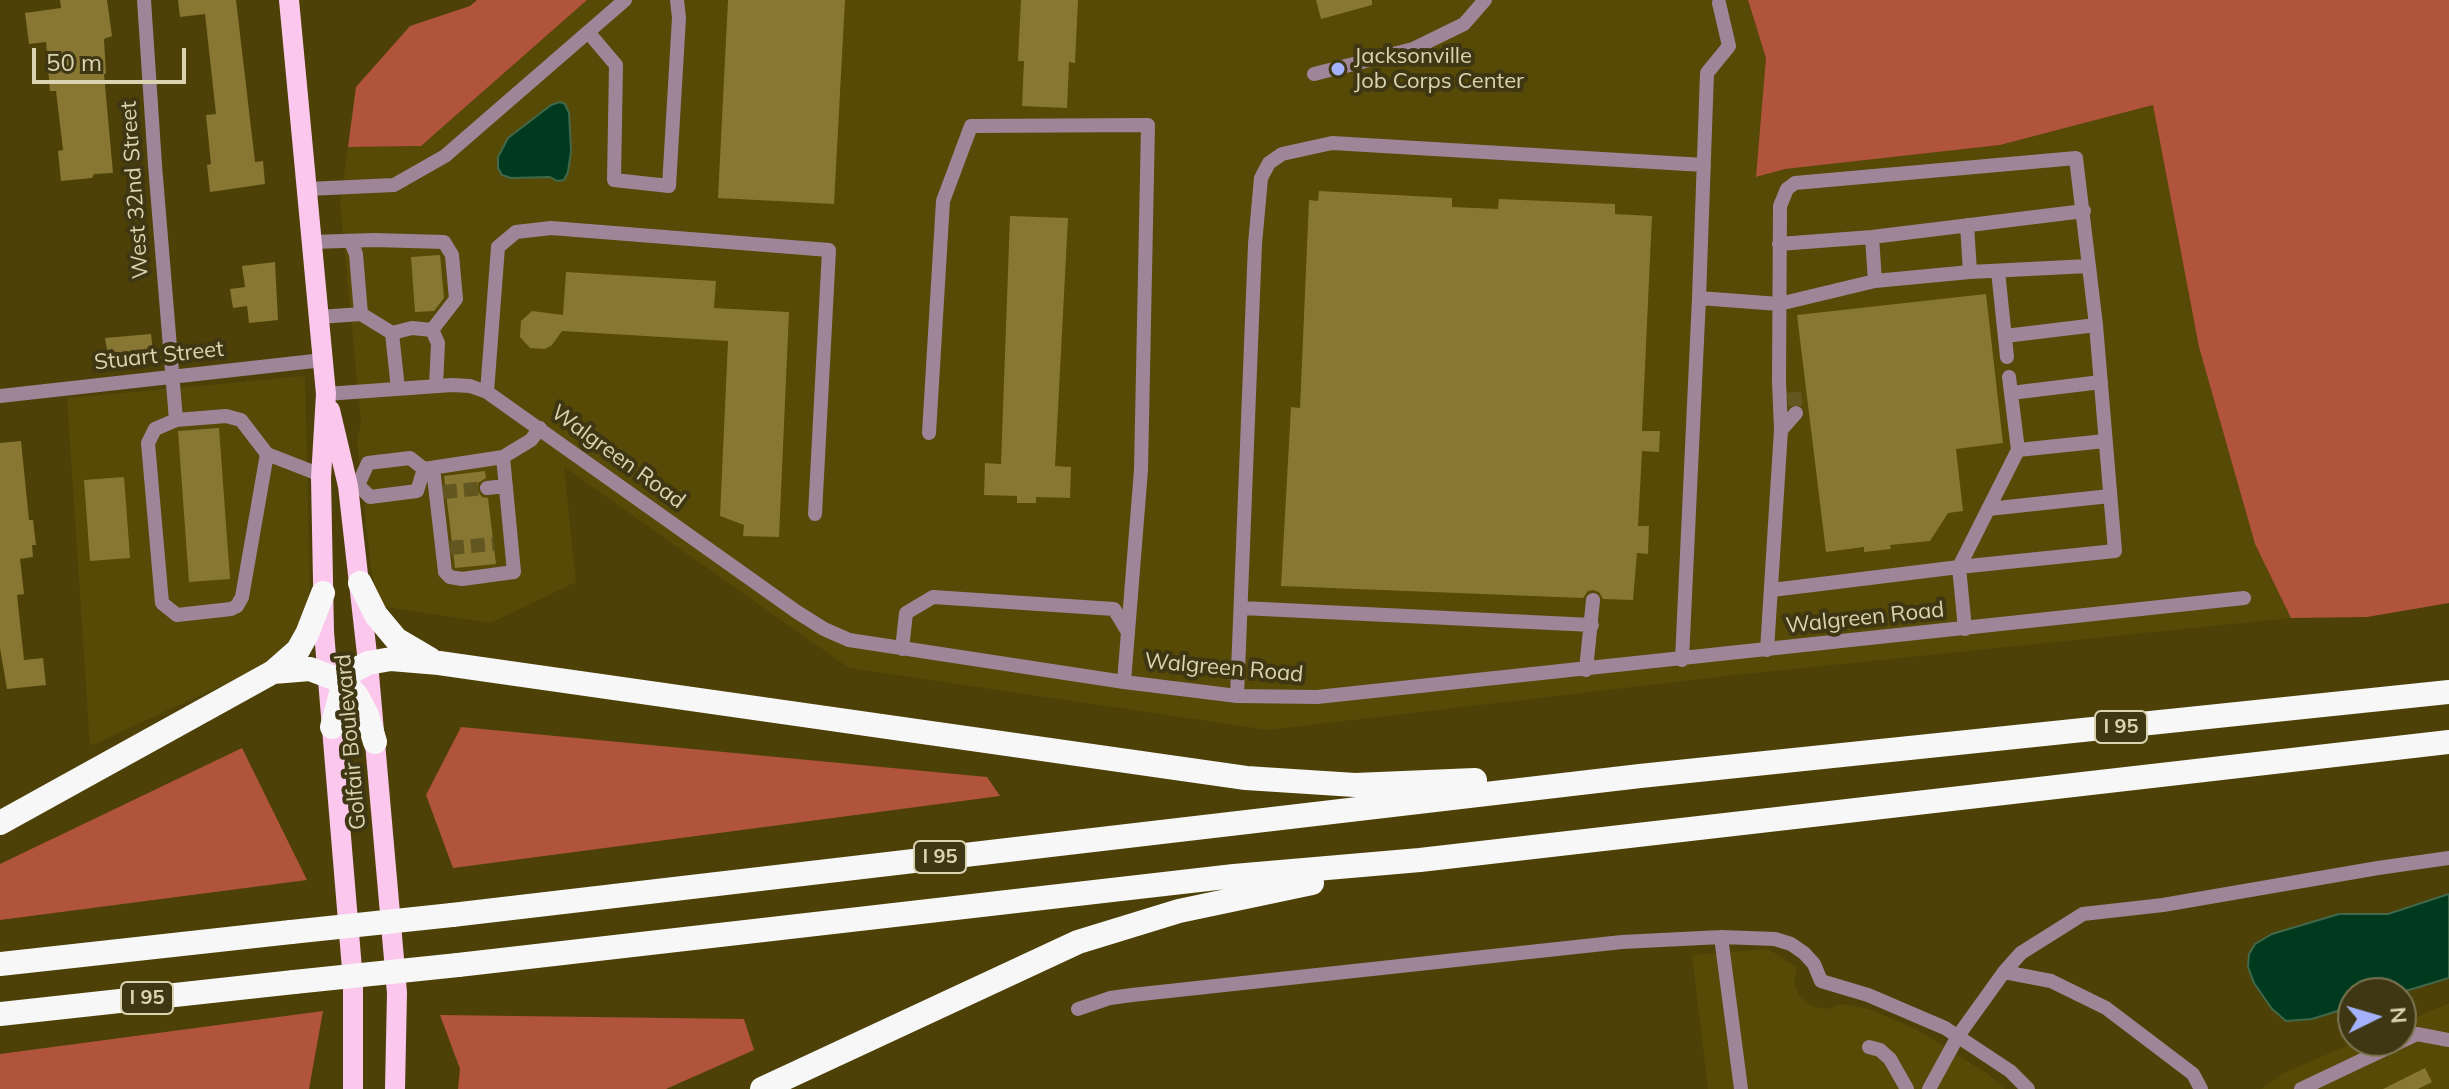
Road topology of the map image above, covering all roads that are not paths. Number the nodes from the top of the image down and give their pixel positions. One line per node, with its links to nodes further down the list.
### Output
1 (144, 0): 31 (street, West 32nd Street)
2 (289, 0): 10 (main road, Golfair Boulevard)
3 (625, 0): 7 (street)
4 (677, 0): 7 (street)
5 (1485, 0): 8 (street)
6 (1719, 3): 9 (street)
7 (588, 32): 10 (street)
8 (1314, 74)
9 (1704, 165): 21 (street); 67 (street)
10 (307, 189): 14 (main road, Golfair Boulevard)
11 (2084, 211): 12 (street); 16 (street); 17 (street)
12 (1967, 225): 13 (street); 19 (street)
13 (1872, 237): 16 (street); 20 (street)
14 (312, 242): 15 (street); 24 (main road, Golfair Boulevard)
15 (351, 242): 23 (street); 26 (street)
16 (1779, 244): 22 (street)
17 (2088, 266): 18 (street); 25 (street)
18 (1998, 271): 19 (street); 28 (street)
19 (1970, 272): 20 (street)
20 (1875, 281): 22 (street)
21 (1699, 298): 22 (street); 73 (street)
22 (1779, 304): 33 (street)
23 (361, 314): 24 (street); 27 (street)
24 (319, 317): 30 (main road, Golfair Boulevard)
25 (2096, 325): 28 (street); 34 (street)
26 (432, 330): 27 (street); 35 (street)
27 (392, 333): 36 (street)
28 (2005, 336): 29 (street)
29 (2007, 357)
30 (323, 360): 31 (street, Stuart Street); 40 (main road, Golfair Boulevard)
31 (173, 376): 41 (street, Stuart Street); 43 (street, West 32nd Street)
32 (2009, 377): 39 (street)
33 (1779, 381): 38 (street); 45 (street)
34 (2101, 382): 39 (street); 47 (street)
35 (436, 386): 36 (street, Walgreen Road); 37 (street, Walgreen Road)
36 (398, 389): 40 (street, Walgreen Road)
37 (487, 392): 44 (street, Walgreen Road); 58 (street)
38 (1794, 392)
39 (2011, 393): 48 (street)
40 (326, 394): 52 (main road, Golfair Boulevard); 53 (main road, Golfair Boulevard)
41 (0, 396)
42 (1796, 413): 45 (street)
43 (176, 420): 49 (street); 49 (street)
44 (540, 428): 50 (street); 71 (street, Walgreen Road)
45 (1781, 430): 63 (street)
46 (929, 433): 70 (street)
47 (2105, 441): 48 (street); 56 (street)
48 (2018, 450): 57 (street)
49 (267, 454): 52 (street)
50 (503, 457): 51 (street); 54 (street)
51 (428, 469): 53 (street); 53 (street); 59 (street)
52 (322, 472): 64 (main road, Golfair Boulevard)
53 (350, 479): 62 (main road, Golfair Boulevard)
54 (506, 486): 55 (street); 59 (street)
55 (487, 488)
56 (2110, 496): 57 (street); 61 (street)
57 (1988, 509): 61 (street)
58 (815, 514)
59 (511, 542): 60 (street)
60 (494, 544)
61 (1959, 567): 63 (street); 69 (street)
62 (360, 583): 74 (main road, Golfair Boulevard); 75 (highway)
63 (1772, 590): 72 (street)
64 (323, 593): 77 (highway); 78 (main road, Golfair Boulevard)
65 (2244, 598): 69 (street, Walgreen Road)
66 (1593, 600): 68 (street)
67 (1242, 608): 68 (street); 81 (street)
68 (1592, 625): 76 (street)
69 (1965, 629): 72 (street, Walgreen Road)
70 (1128, 632): 71 (street); 79 (street)
71 (902, 649): 79 (street, Walgreen Road)
72 (1767, 650): 73 (street, Walgreen Road)
73 (1682, 660): 76 (street, Walgreen Road)
74 (368, 663): 75 (highway); 78 (highway); 83 (main road, Golfair Boulevard)
75 (439, 663): 85 (highway)
76 (1586, 670): 81 (street, Walgreen Road)
77 (273, 672): 78 (highway); 86 (highway)
78 (336, 678): 82 (highway); 83 (highway)
79 (1124, 682): 81 (street, Walgreen Road)
80 (2449, 692): 85 (highway, I 95)
81 (1237, 696)
82 (332, 727): 97 (main road, Golfair Boulevard)
83 (375, 742): 98 (main road, Golfair Boulevard)
84 (2449, 742): 88 (highway, I 95)
85 (1640, 776): 90 (highway, I 95, bridge)
86 (0, 823)
87 (2449, 858): 91 (street)
88 (1420, 860): 93 (highway, I 95, bridge); 99 (highway)
89 (1721, 937): 92 (street); 94 (street); 100 (street)
90 (0, 964)
91 (2004, 972): 94 (street); 104 (street)
92 (1078, 1009)
93 (0, 1014)
94 (1958, 1036): 102 (street); 103 (street)
95 (2449, 1040): 105 (street)
96 (1869, 1047): 101 (street)
97 (353, 1089)
98 (395, 1089)
99 (762, 1089)
100 (1741, 1089)
101 (1907, 1089)
102 (1929, 1089)
103 (2028, 1089)
104 (2201, 1089)
105 (2301, 1089)

